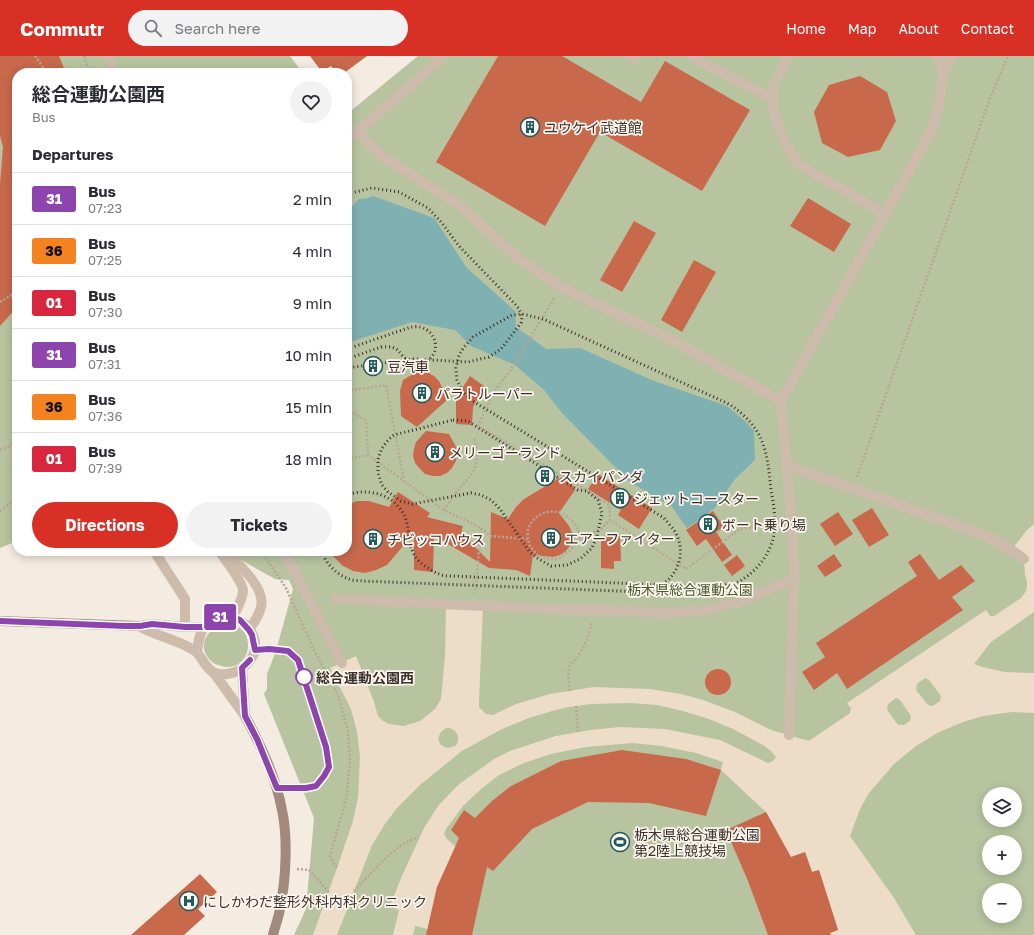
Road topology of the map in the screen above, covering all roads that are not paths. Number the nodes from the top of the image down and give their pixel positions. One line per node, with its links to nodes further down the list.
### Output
1 (108, 56): 9 (street)
2 (444, 56): 12 (street)
3 (629, 56): 4 (street)
4 (637, 56)
5 (692, 56): 11 (street)
6 (789, 56): 11 (street)
7 (936, 56): 10 (street)
8 (955, 56): 10 (street)
9 (112, 68)
10 (943, 76): 14 (street)
11 (773, 99): 14 (street)
12 (358, 132): 13 (street); 15 (street)
13 (352, 137)
14 (885, 214): 15 (street)
15 (780, 401): 16 (street)
16 (786, 465): 21 (street); 22 (street)
17 (157, 556): 27 (street)
18 (223, 556): 24 (street)
19 (229, 556): 29 (street)
20 (287, 556): 32 (street)
21 (1024, 559)
22 (794, 579): 23 (street); 36 (street)
23 (336, 599)
24 (233, 617): 28 (street); 29 (street)
25 (0, 621): 26 (street)
26 (140, 626): 27 (street); 31 (street)
27 (185, 627): 28 (street)
28 (205, 627): 31 (street)
29 (249, 630): 30 (street)
30 (255, 650): 33 (street); 37 (lane)
31 (197, 652): 34 (street)
32 (342, 663)
33 (242, 668): 34 (street); 35 (street)
34 (214, 672): 35 (street)
35 (245, 716): 37 (street)
36 (789, 735)
37 (277, 788): 38 (street)
38 (273, 935)

